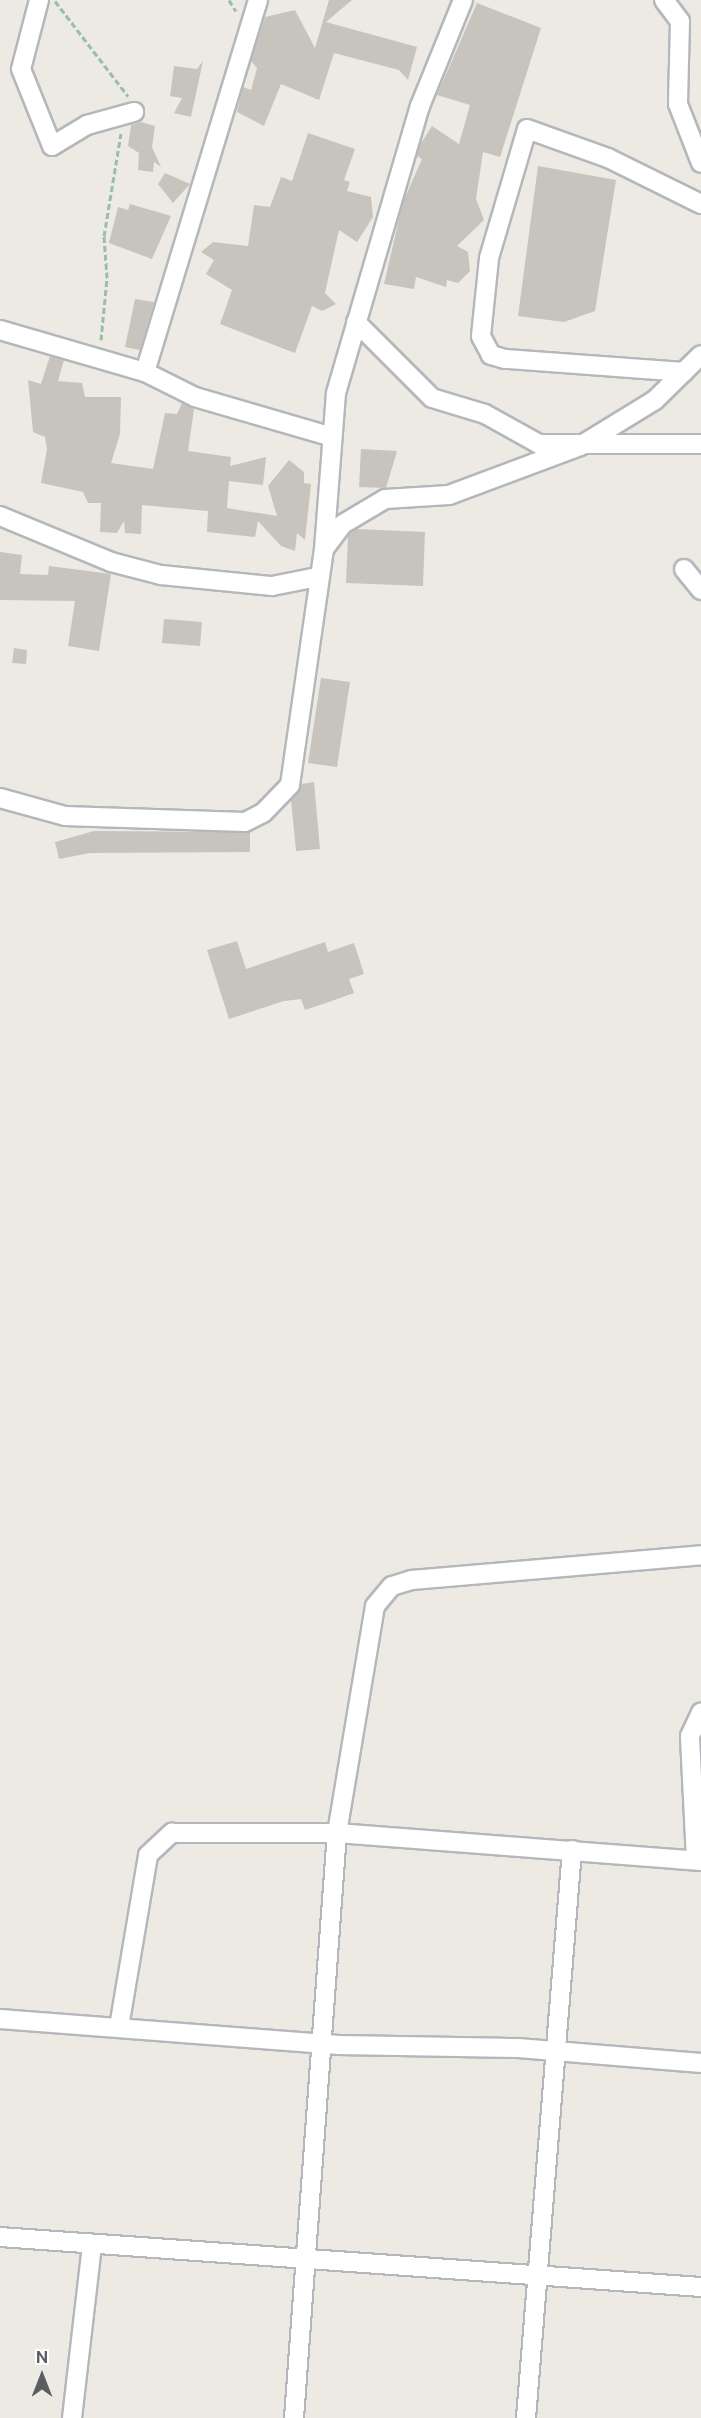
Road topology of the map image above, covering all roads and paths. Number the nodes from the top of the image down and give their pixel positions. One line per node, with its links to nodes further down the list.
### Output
1 (39, 0): 6 (street)
2 (54, 0): 6 (path)
3 (258, 0): 13 (street)
4 (463, 0): 9 (street)
5 (664, 0): 7 (street)
6 (134, 112): 12 (path)
7 (701, 163)
8 (701, 204): 14 (street)
9 (356, 322): 15 (street); 17 (street)
10 (0, 330): 12 (street)
11 (701, 355): 14 (street)
12 (99, 358): 13 (street)
13 (145, 372): 15 (street)
14 (684, 372): 17 (street)
15 (329, 436): 19 (street)
16 (701, 444): 17 (street)
17 (580, 446): 19 (street)
18 (0, 516): 21 (street)
19 (324, 549): 21 (street)
20 (684, 568): 22 (street)
21 (318, 577): 23 (street)
22 (701, 590)
23 (0, 798)
24 (701, 1555): 26 (street)
25 (701, 1713): 28 (street)
26 (337, 1833): 27 (street); 30 (street); 31 (street)
27 (572, 1850): 28 (street); 32 (street)
28 (699, 1860)
29 (0, 2019): 30 (street)
30 (119, 2027): 31 (street)
31 (322, 2044): 32 (street); 36 (street)
32 (553, 2054): 33 (street); 37 (street)
33 (701, 2063)
34 (0, 2237): 35 (street)
35 (92, 2246): 36 (street); 39 (street)
36 (306, 2261): 37 (street); 40 (street)
37 (537, 2276): 38 (street); 41 (street)
38 (701, 2287)
39 (72, 2418)
40 (294, 2418)
41 (526, 2418)

